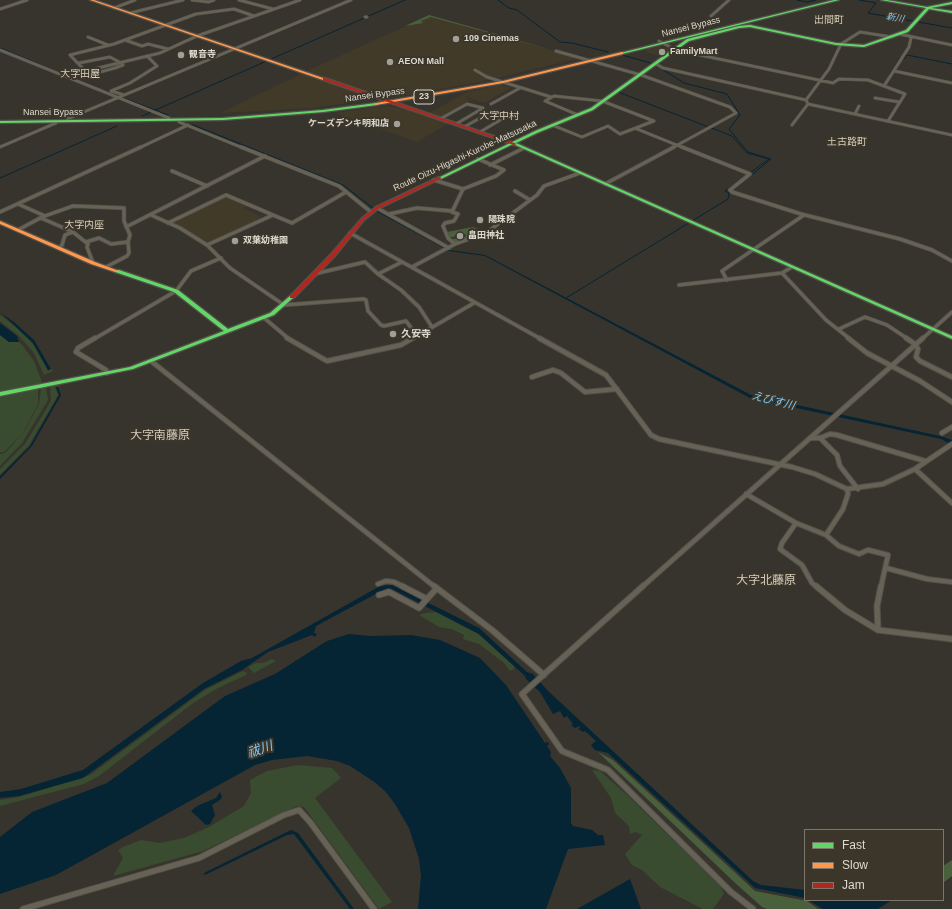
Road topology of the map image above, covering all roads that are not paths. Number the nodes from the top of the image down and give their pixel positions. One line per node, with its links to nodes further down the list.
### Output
1 (27, 0): 17 (street)
2 (91, 0): 15 (main road)
3 (135, 0): 15 (street)
4 (183, 0): 20 (street)
5 (192, 0): 6 (street)
6 (214, 0)
7 (239, 0): 18 (street)
8 (300, 0): 18 (street)
9 (351, 0): 35 (street)
10 (728, 0): 22 (street)
11 (829, 0): 30 (main road, Nansei Bypass / 23)
12 (838, 0): 30 (main road, Nansei Bypass / 23)
13 (882, 0): 16 (main road)
14 (952, 3): 16 (main road)
15 (114, 8): 20 (main road)
16 (927, 8): 19 (main road); 24 (main road, Route Oizu-Higashi-Kurobe-Matsusaka)
17 (0, 9)
18 (274, 9): 21 (street)
19 (952, 12)
20 (130, 14): 23 (main road)
21 (255, 16): 23 (street); 25 (street)
22 (711, 16)
23 (164, 25): 25 (main road); 29 (street)
24 (899, 34): 27 (main road, Route Oizu-Higashi-Kurobe-Matsusaka); 28 (street)
25 (197, 36): 34 (street); 35 (main road)
26 (88, 37): 32 (street)
27 (892, 37): 31 (main road, Route Oizu-Higashi-Kurobe-Matsusaka); 31 (street)
28 (912, 38): 33 (street); 46 (street)
29 (125, 40): 32 (street); 34 (street)
30 (661, 42): 37 (street); 40 (main road, Nansei Bypass / 23)
31 (841, 44): 37 (main road, Route Oizu-Higashi-Kurobe-Matsusaka); 49 (street)
32 (108, 45): 41 (street)
33 (952, 45)
34 (168, 49): 39 (street)
35 (235, 49): 56 (street); 60 (main road)
36 (0, 50): 48 (street)
37 (676, 50): 43 (main road, Route Oizu-Higashi-Kurobe-Matsusaka); 49 (street)
38 (556, 51): 40 (street)
39 (147, 56): 42 (street); 56 (street)
40 (589, 60): 47 (street); 50 (main road, Nansei Bypass / 23)
41 (79, 63): 42 (street); 45 (street)
42 (122, 63): 45 (street); 45 (street)
43 (656, 64): 47 (main road, Route Oizu-Higashi-Kurobe-Matsusaka); 59 (street)
44 (475, 70): 50 (street)
45 (85, 71): 48 (street)
46 (894, 71): 51 (street); 52 (street)
47 (640, 74): 61 (main road, Route Oizu-Higashi-Kurobe-Matsusaka); 86 (street)
48 (66, 75): 56 (street)
49 (821, 80): 52 (street); 54 (street)
50 (500, 81): 53 (street); 60 (main road, Nansei Bypass / 23)
51 (952, 82)
52 (884, 86): 62 (street)
53 (520, 88): 57 (street); 65 (street)
54 (810, 94): 55 (street); 59 (street)
55 (816, 95)
56 (121, 96): 70 (street); 71 (street)
57 (551, 97): 61 (street); 68 (street)
58 (875, 98): 62 (street)
59 (806, 100): 63 (street)
60 (390, 101): 72 (main road); 73 (main road, Nansei Bypass / 23)
61 (602, 101): 68 (main road, Route Oizu-Higashi-Kurobe-Matsusaka); 82 (street)
62 (899, 102): 74 (street)
63 (808, 104): 67 (street); 80 (street)
64 (859, 106): 67 (street)
65 (483, 108): 72 (street); 77 (street)
66 (511, 114): 69 (street)
67 (855, 114): 74 (street)
68 (578, 115): 79 (main road, Route Oizu-Higashi-Kurobe-Matsusaka)
69 (506, 116): 81 (street); 83 (street)
70 (169, 118)
71 (67, 119)
72 (440, 119): 77 (main road)
73 (0, 121)
74 (888, 121): 84 (street)
75 (179, 122): 78 (street)
76 (56, 123): 87 (street)
77 (456, 124): 81 (main road)
78 (188, 125): 89 (street); 101 (street)
79 (552, 125): 82 (street); 85 (main road, Route Oizu-Higashi-Kurobe-Matsusaka)
80 (792, 125)
81 (464, 127): 83 (main road)
82 (637, 129): 86 (street)
83 (480, 132): 85 (main road)
84 (952, 135)
85 (512, 143): 88 (main road); 90 (main road, Route Oizu-Higashi-Kurobe-Matsusaka)
86 (677, 145): 95 (street); 108 (street)
87 (0, 147)
88 (524, 148): 91 (street); 93 (main road)
89 (265, 156): 96 (street); 99 (street)
90 (478, 159): 91 (street); 94 (main road, Route Oizu-Higashi-Kurobe-Matsusaka)
91 (490, 164): 97 (street)
92 (172, 171): 96 (street)
93 (580, 173): 95 (main road); 100 (street)
94 (434, 180): 97 (street); 102 (main road, Route Oizu-Higashi-Kurobe-Matsusaka)
95 (605, 184): 126 (main road)
96 (207, 186): 109 (street)
97 (463, 189): 103 (street)
98 (515, 191): 100 (street)
99 (346, 192): 105 (street); 106 (street)
100 (530, 200): 113 (street)
101 (18, 204): 104 (street); 111 (street)
102 (377, 208): 105 (main road, Route Oizu-Higashi-Kurobe-Matsusaka); 107 (street)
103 (452, 211): 107 (street); 122 (street)
104 (0, 212)
105 (371, 212): 119 (main road, Route Oizu-Higashi-Kurobe-Matsusaka)
106 (272, 214): 115 (street); 123 (street)
107 (389, 214): 125 (street)
108 (804, 214): 126 (street); 128 (street)
109 (151, 215): 115 (street); 116 (street)
110 (493, 215): 113 (street)
111 (45, 216): 112 (street); 116 (street)
112 (40, 218): 117 (street); 118 (street)
113 (504, 219): 122 (street)
114 (0, 222): 117 (main road)
115 (168, 223): 123 (street)
116 (126, 227): 121 (street)
117 (18, 230): 124 (main road)
118 (73, 232): 120 (street); 124 (street)
119 (350, 233): 129 (street); 135 (main road, Route Oizu-Higashi-Kurobe-Matsusaka)
120 (86, 242): 121 (street); 130 (street)
121 (128, 242): 133 (street)
122 (455, 244): 125 (street)
123 (207, 245): 127 (street)
124 (59, 248): 130 (main road)
125 (447, 249): 131 (street)
126 (753, 249): 132 (main road); 137 (street)
127 (221, 258): 139 (street); 141 (street)
128 (952, 261)
129 (402, 262): 131 (street); 136 (street)
130 (93, 263): 133 (main road)
131 (412, 267): 140 (street)
132 (792, 267): 134 (street); 146 (main road)
133 (106, 268): 139 (main road)
134 (782, 272): 137 (street); 145 (street)
135 (314, 274): 136 (street); 141 (main road, Route Oizu-Higashi-Kurobe-Matsusaka)
136 (378, 274): 144 (street)
137 (727, 280): 138 (street)
138 (678, 285)
139 (176, 291): 147 (main road); 153 (street)
140 (474, 303): 144 (street); 156 (street)
141 (284, 305): 143 (main road, Route Oizu-Higashi-Kurobe-Matsusaka); 148 (street)
142 (952, 312): 146 (street)
143 (263, 318): 147 (main road, Route Oizu-Higashi-Kurobe-Matsusaka); 148 (street)
144 (432, 327): 148 (street)
145 (839, 329): 150 (street); 152 (street)
146 (933, 329): 149 (main road); 150 (street)
147 (227, 331): 151 (main road, Route Oizu-Higashi-Kurobe-Matsusaka)
148 (419, 335)
149 (952, 338)
150 (915, 344): 152 (street); 155 (street)
151 (151, 361): 153 (main road, Route Oizu-Higashi-Kurobe-Matsusaka); 176 (street)
152 (891, 366): 158 (street); 161 (street)
153 (107, 373): 157 (main road, Route Oizu-Higashi-Kurobe-Matsusaka)
154 (532, 377): 156 (street)
155 (952, 377)
156 (617, 389): 165 (street)
157 (0, 394)
158 (952, 402)
159 (952, 427): 160 (street)
160 (942, 432)
161 (810, 438): 162 (street); 165 (street)
162 (820, 438): 164 (street); 168 (street)
163 (951, 444): 164 (street)
164 (925, 461): 166 (street)
165 (780, 464): 167 (street); 169 (street)
166 (915, 468): 168 (street); 170 (street)
167 (847, 489): 168 (street); 172 (street)
168 (858, 489)
169 (746, 494): 171 (street); 181 (street)
170 (952, 503)
171 (796, 523): 172 (street); 179 (street)
172 (826, 535): 173 (street)
173 (886, 568): 174 (street); 179 (street)
174 (952, 582)
175 (378, 584): 178 (street)
176 (437, 588): 178 (street); 181 (street)
177 (380, 595): 178 (street)
178 (426, 599)
179 (878, 630): 180 (street)
180 (952, 639)
181 (544, 675): 184 (street)
182 (23, 909): 183 (street)
183 (374, 909)
184 (753, 909)

